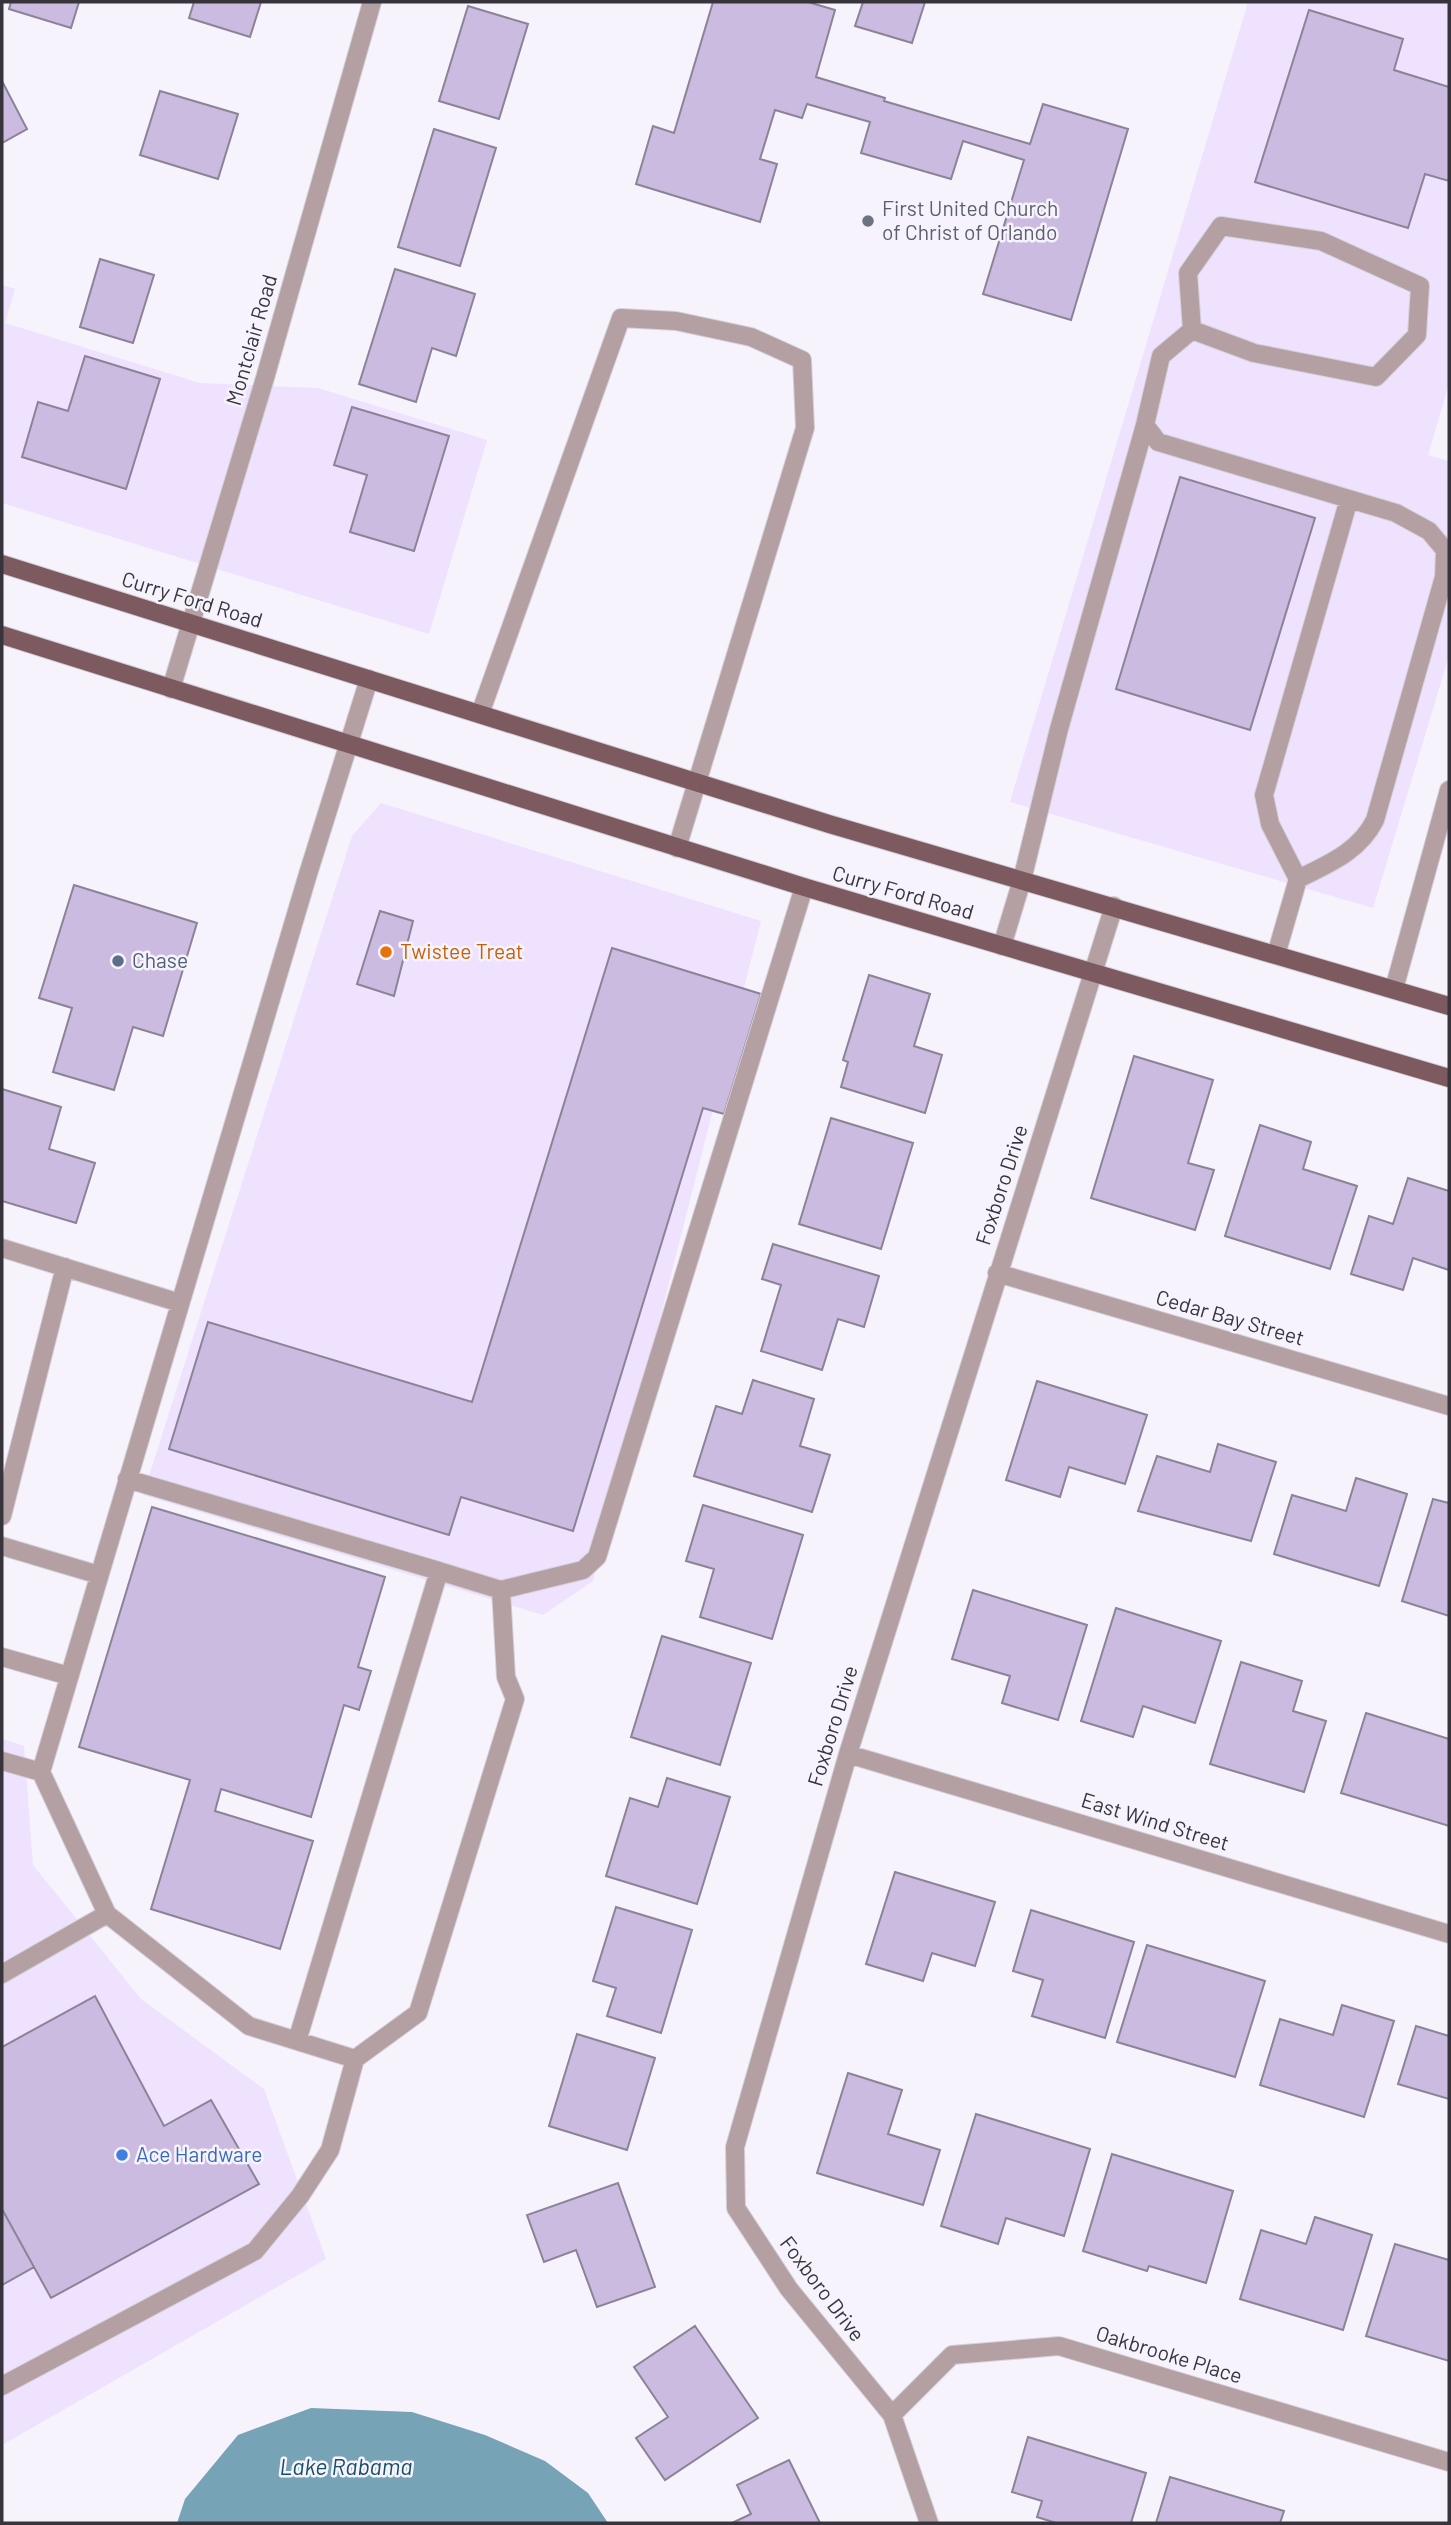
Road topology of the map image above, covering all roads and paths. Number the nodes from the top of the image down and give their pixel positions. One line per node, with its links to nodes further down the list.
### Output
1 (372, 2): 6 (street, Montclair Road)
2 (1192, 330): 2 (street); 3 (street)
3 (1145, 425): 4 (street); 16 (street)
4 (1349, 499): 15 (street); 15 (street)
5 (2, 564): 6 (main road, Curry Ford Road)
6 (191, 624): 8 (main road, Curry Ford Road); 9 (street, Montclair Road)
7 (2, 635): 9 (main road, Curry Ford Road)
8 (369, 679): 10 (main road, Curry Ford Road); 11 (street)
9 (171, 689): 11 (main road, Curry Ford Road)
10 (480, 714): 12 (main road, Curry Ford Road); 12 (street)
11 (347, 744): 14 (main road, Curry Ford Road); 28 (street)
12 (696, 783): 14 (street); 16 (main road, Curry Ford Road)
13 (1449, 790): 22 (street)
14 (677, 848): 17 (main road, Curry Ford Road)
15 (1298, 879): 20 (street)
16 (1022, 880): 18 (main road, Curry Ford Road); 19 (street)
17 (804, 887): 19 (main road, Curry Ford Road); 35 (street)
18 (1114, 906): 20 (main road, Curry Ford Road); 21 (street, Foxboro Drive)
19 (1002, 946): 21 (main road, Curry Ford Road)
20 (1276, 955): 22 (main road, Curry Ford Road)
21 (1093, 973): 24 (main road, Curry Ford Road); 27 (street, Foxboro Drive)
22 (1394, 989): 23 (main road, Curry Ford Road)
23 (1449, 1006)
24 (1449, 1078)
25 (2, 1248): 26 (street)
26 (65, 1267): 28 (street); 31 (street)
27 (997, 1273): 29 (street, Cedar Bay Street); 38 (street, Foxboro Drive)
28 (180, 1303): 30 (street)
29 (1449, 1406)
30 (127, 1479): 33 (street); 34 (street)
31 (2, 1516)
32 (2, 1546): 34 (street)
33 (439, 1571): 35 (street); 44 (street)
34 (99, 1576): 37 (street)
35 (501, 1590): 45 (street)
36 (2, 1657): 37 (street)
37 (69, 1676): 40 (street)
38 (848, 1754): 42 (street, East Wind Street); 47 (street, Foxboro Drive)
39 (2, 1761): 40 (street)
40 (41, 1772): 41 (street)
41 (107, 1914): 43 (street); 44 (street)
42 (1449, 1934)
43 (2, 1974)
44 (296, 2041): 45 (street)
45 (355, 2059): 46 (street)
46 (2, 2386)
47 (892, 2414): 48 (street, Oakbrooke Place); 49 (street, Foxboro Drive)
48 (1449, 2462)
49 (929, 2523)

